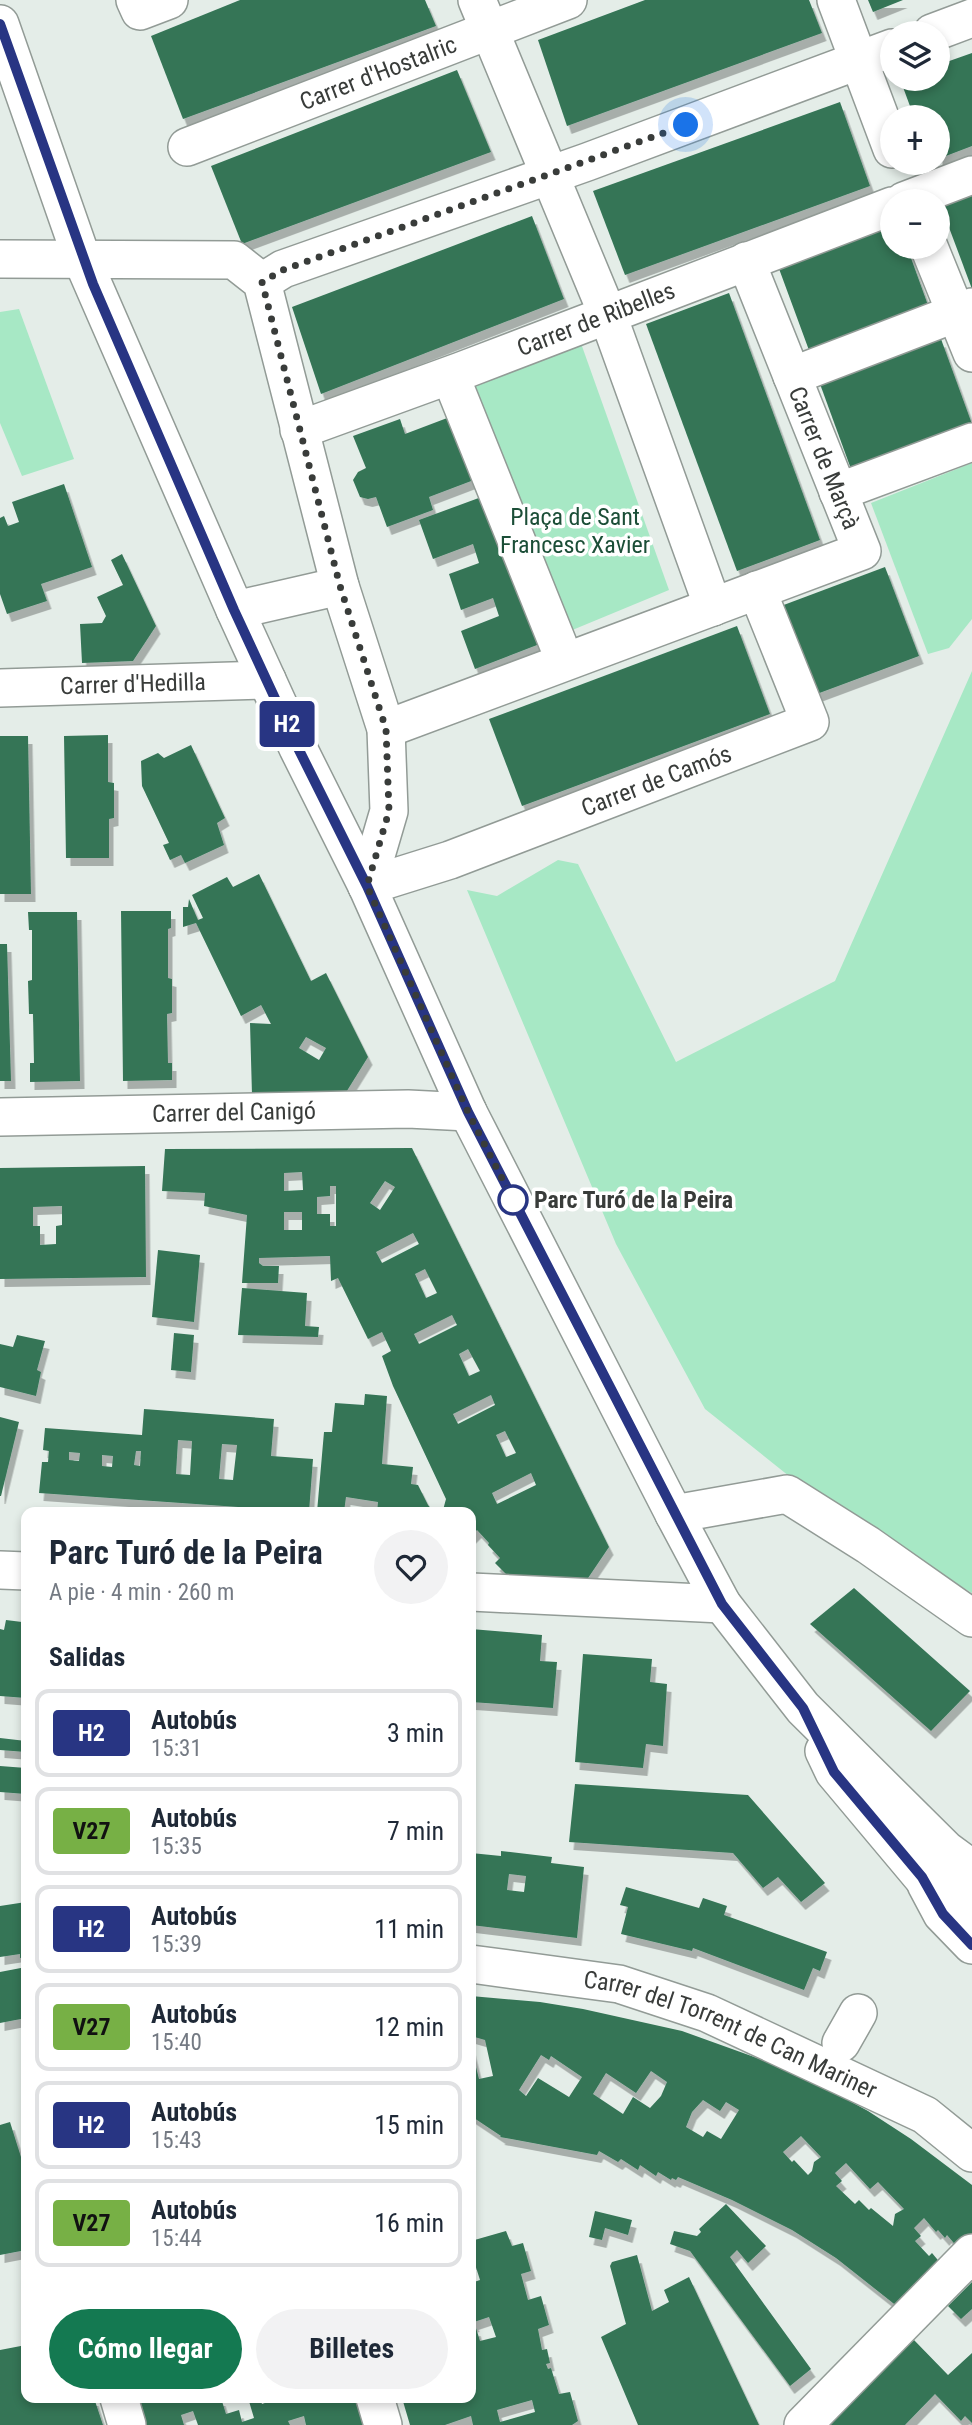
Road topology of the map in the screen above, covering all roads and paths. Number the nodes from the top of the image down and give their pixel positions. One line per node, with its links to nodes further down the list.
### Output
1 (135, 0): 2 (street)
2 (169, 0)
3 (568, 0): 5 (street, Carrer d'Hostalric)
4 (836, 0): 9 (street)
5 (483, 15): 10 (street, Carrer d'Hostalric); 11 (street)
6 (972, 18): 8 (street)
7 (0, 24): 15 (street)
8 (950, 26)
9 (876, 55): 11 (street); 13 (street)
10 (187, 147)
11 (550, 175): 18 (street); 20 (street)
12 (972, 175): 13 (street, Carrer de Ribelles)
13 (902, 184): 17 (street, Carrer de Ribelles)
14 (0, 259): 15 (street)
15 (82, 259): 18 (street); 30 (street)
16 (936, 259): 19 (street)
17 (746, 261): 20 (street, Carrer de Ribelles); 22 (street, Carrer de Marçà)
18 (262, 282): 24 (street)
19 (964, 310): 21 (street); 22 (street)
20 (607, 313): 24 (street, Carrer de Ribelles); 29 (street)
21 (972, 353)
22 (792, 376): 26 (street, Carrer de Marçà)
23 (456, 390): 31 (street)
24 (299, 430): 27 (street)
25 (972, 442): 26 (street)
26 (838, 492): 28 (street, Carrer de Marçà)
27 (340, 586): 30 (street); 34 (street)
28 (757, 590): 29 (street); 35 (street, Carrer de Camós)
29 (713, 607): 34 (street)
30 (234, 610): 32 (street)
31 (558, 644)
32 (267, 680): 33 (street, Carrer d'Hedilla); 35 (street)
33 (0, 688)
34 (386, 729): 35 (street)
35 (367, 886): 36 (street)
36 (468, 1112): 37 (street, Carrer del Canigó); 38 (street)
37 (0, 1117)
38 (674, 1514): 42 (street); 43 (street)
39 (0, 1570): 40 (street)
40 (21, 1571)
41 (476, 1592): 42 (street)
42 (722, 1604): 44 (street)
43 (972, 1618)
44 (803, 1708): 45 (street); 46 (street)
45 (972, 1869)
46 (922, 1877): 47 (street); 48 (street)
47 (972, 1908)
48 (972, 1945)
49 (476, 1965): 50 (street, Carrer del Torrent de Can Mariner)
50 (972, 2153)
51 (972, 2253): 56 (street)
52 (120, 2403): 54 (street)
53 (376, 2403): 55 (street)
54 (127, 2425)
55 (383, 2425)
56 (803, 2425)

